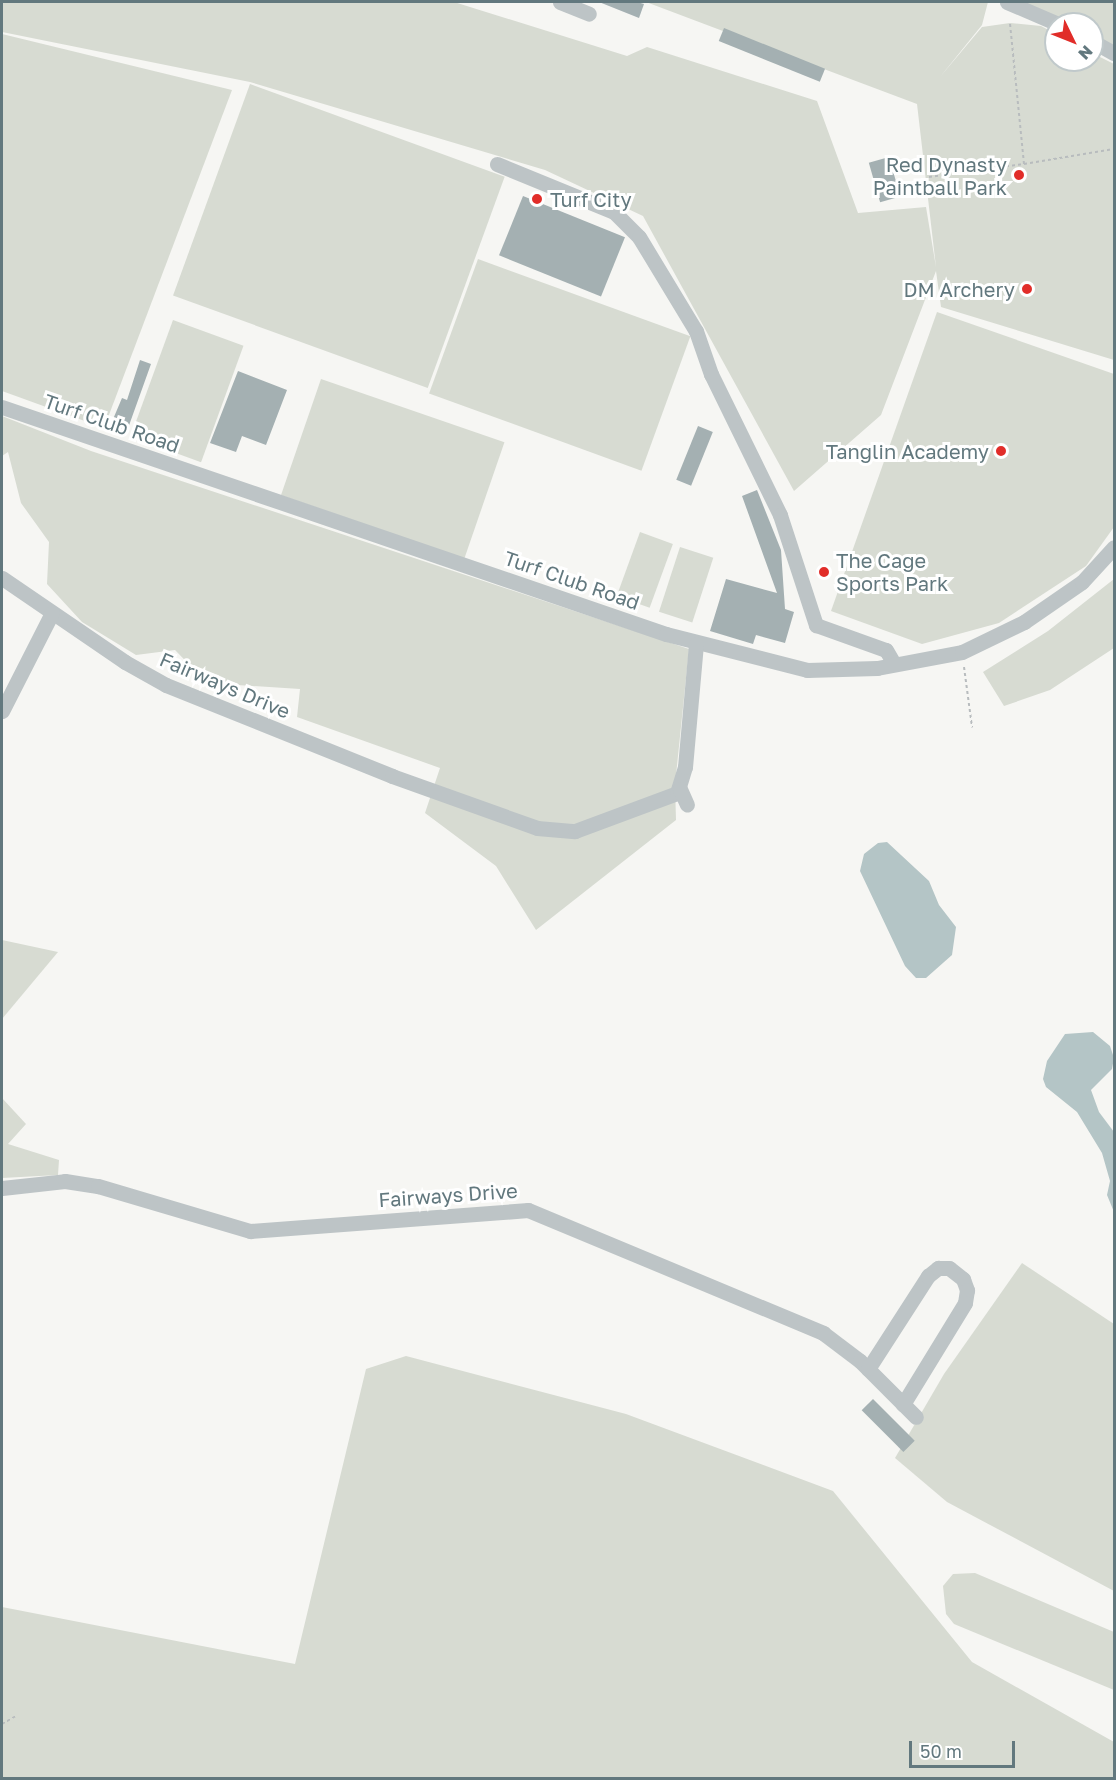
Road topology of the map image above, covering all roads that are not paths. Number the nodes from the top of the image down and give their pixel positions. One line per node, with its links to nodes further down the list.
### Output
1 (561, 2): 3 (street)
2 (1007, 2): 4 (street)
3 (589, 14)
4 (1044, 18)
5 (497, 164): 11 (street)
6 (2, 406): 10 (street, Turf Club Road)
7 (1114, 547): 11 (street, Turf Club Road)
8 (2, 578): 9 (street, Fairways Drive)
9 (52, 613): 12 (street); 13 (street, Fairways Drive)
10 (696, 644): 11 (street, Turf Club Road); 13 (street)
11 (894, 664)
12 (2, 711)
13 (680, 789): 14 (street)
14 (687, 805)
15 (2, 1188): 16 (street, Fairways Drive)
16 (868, 1369): 17 (street, Fairways Drive); 17 (street)
17 (903, 1404): 18 (street, Fairways Drive)
18 (916, 1416)

